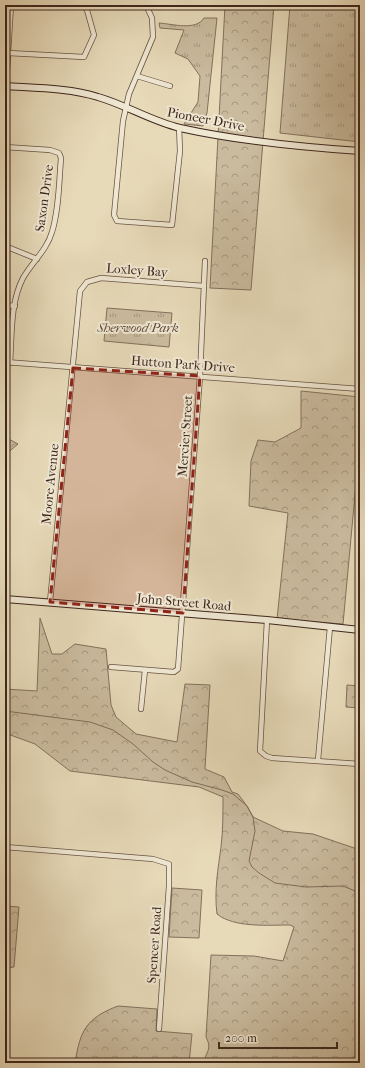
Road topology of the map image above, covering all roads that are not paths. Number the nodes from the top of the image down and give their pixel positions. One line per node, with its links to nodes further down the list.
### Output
1 (11, 5): 4 (street)
2 (83, 5): 4 (street)
3 (146, 5): 5 (street)
4 (8, 53): 6 (street)
5 (137, 76): 7 (street); 8 (street)
6 (5, 86): 8 (street, Pioneer Drive)
7 (170, 86)
8 (126, 108): 9 (street, Pioneer Drive); 9 (street)
9 (179, 128): 11 (street, Pioneer Drive)
10 (5, 147): 13 (street, Saxon Drive)
11 (360, 151)
12 (5, 246): 13 (street)
13 (37, 259): 17 (street, Saxon Drive)
14 (205, 261): 15 (street, Mercier Street)
15 (204, 286): 19 (street, Loxley Bay); 20 (street, Mercier Street)
16 (5, 305): 17 (street)
17 (15, 306): 18 (street, Saxon Drive)
18 (7, 363): 19 (street, Hutton Park Drive)
19 (73, 368): 20 (street, Hutton Park Drive); 23 (street, Moore Avenue)
20 (200, 376): 21 (street, Hutton Park Drive); 24 (street, Mercier Street)
21 (360, 389)
22 (5, 599): 23 (street, John Street Road)
23 (50, 602): 24 (street, John Street Road)
24 (183, 613): 25 (street, John Street Road); 29 (street, Mercier Street)
25 (267, 620): 26 (street, John Street Road); 31 (street)
26 (330, 627): 27 (street, John Street Road); 31 (street)
27 (360, 630)
28 (111, 667): 29 (street)
29 (145, 670): 30 (street)
30 (141, 709)
31 (318, 760): 32 (street)
32 (360, 764)
33 (5, 847): 34 (street, Spencer Road)
34 (159, 1029)

